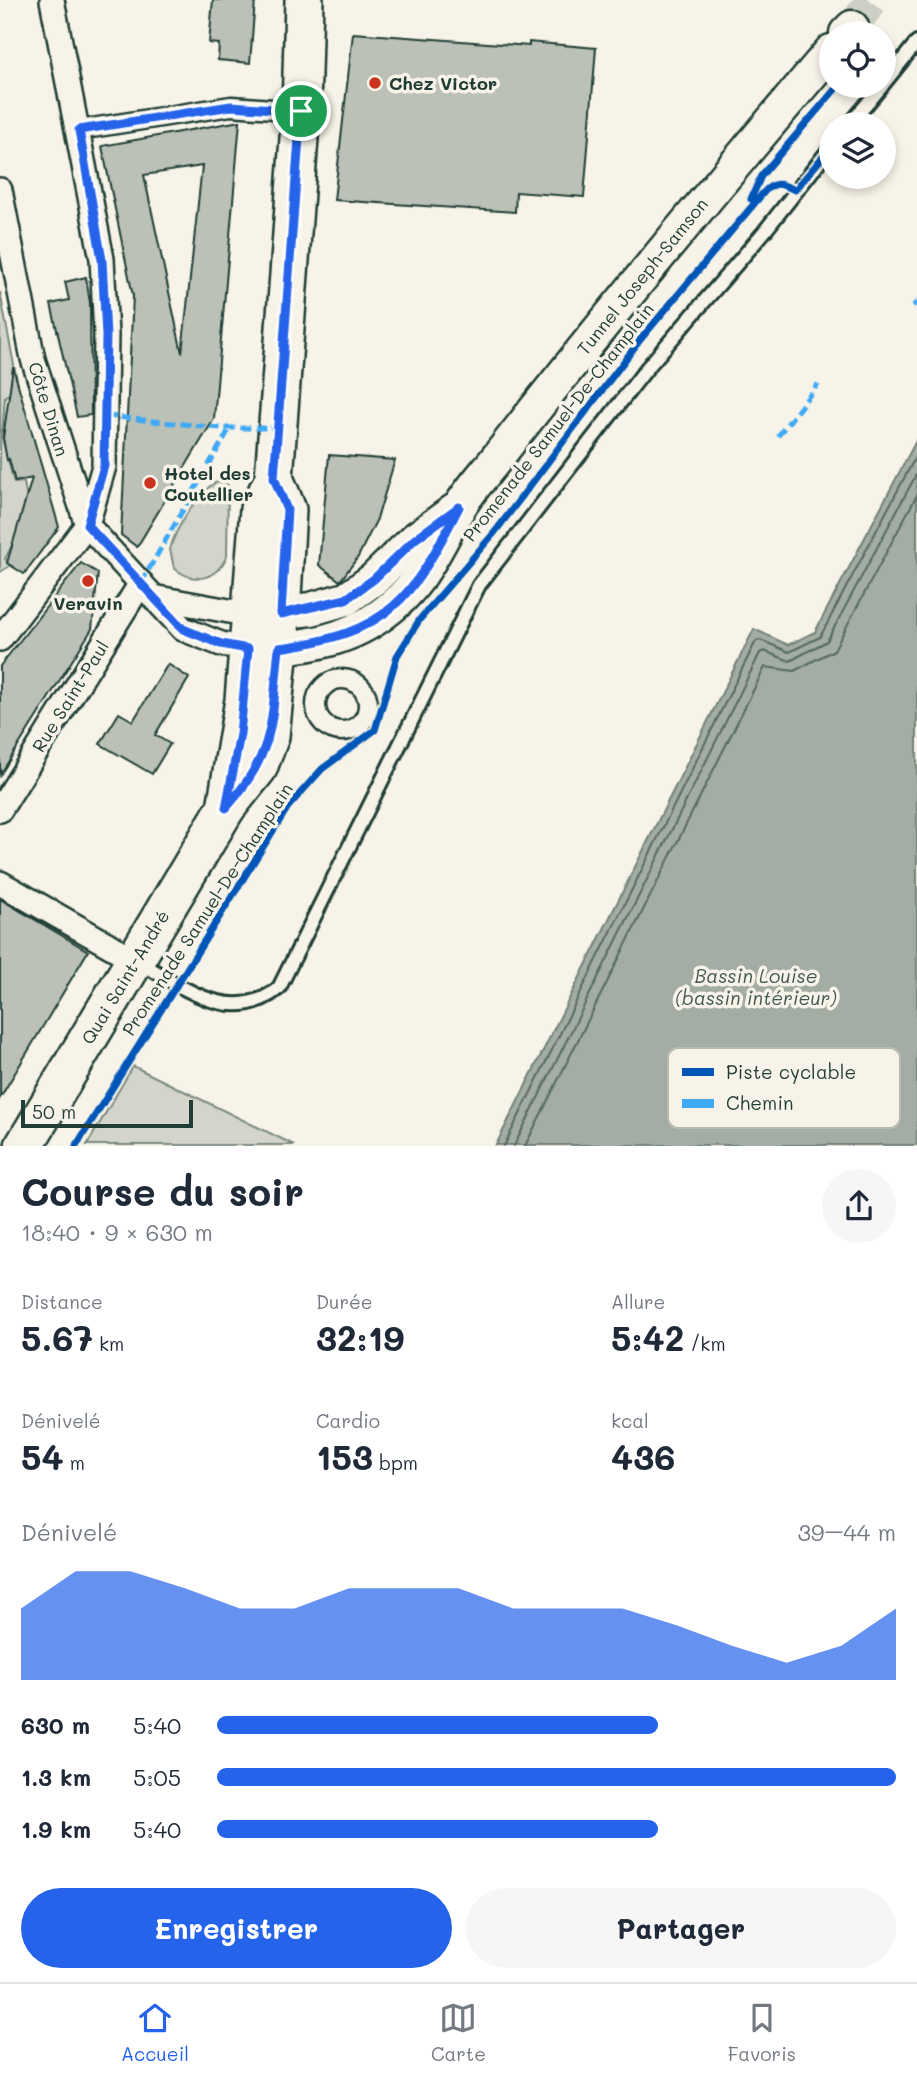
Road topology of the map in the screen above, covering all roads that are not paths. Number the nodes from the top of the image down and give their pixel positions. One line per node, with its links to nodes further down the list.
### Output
1 (52, 0): 9 (street)
2 (304, 0): 7 (main road)
3 (917, 42): 5 (lane)
4 (819, 65): 15 (main road, Tunnel Joseph-Samson)
5 (896, 69)
6 (872, 98): 8 (lane)
7 (301, 111): 9 (street); 15 (main road)
8 (860, 112)
9 (79, 130): 12 (street)
10 (819, 161): 19 (lane)
11 (0, 190): 12 (street, Côte Dinan)
12 (87, 525): 13 (street, Côte Dinan); 16 (street)
13 (141, 583): 14 (street, Côte Dinan); 17 (street, Rue Saint-Paul)
14 (158, 598): 15 (street); 15 (street, Côte Dinan)
15 (265, 632): 19 (main road, Quai Saint-André)
16 (0, 639)
17 (0, 810)
18 (0, 883): 19 (street)
19 (135, 960): 20 (main road, Quai Saint-André)
20 (24, 1146)

